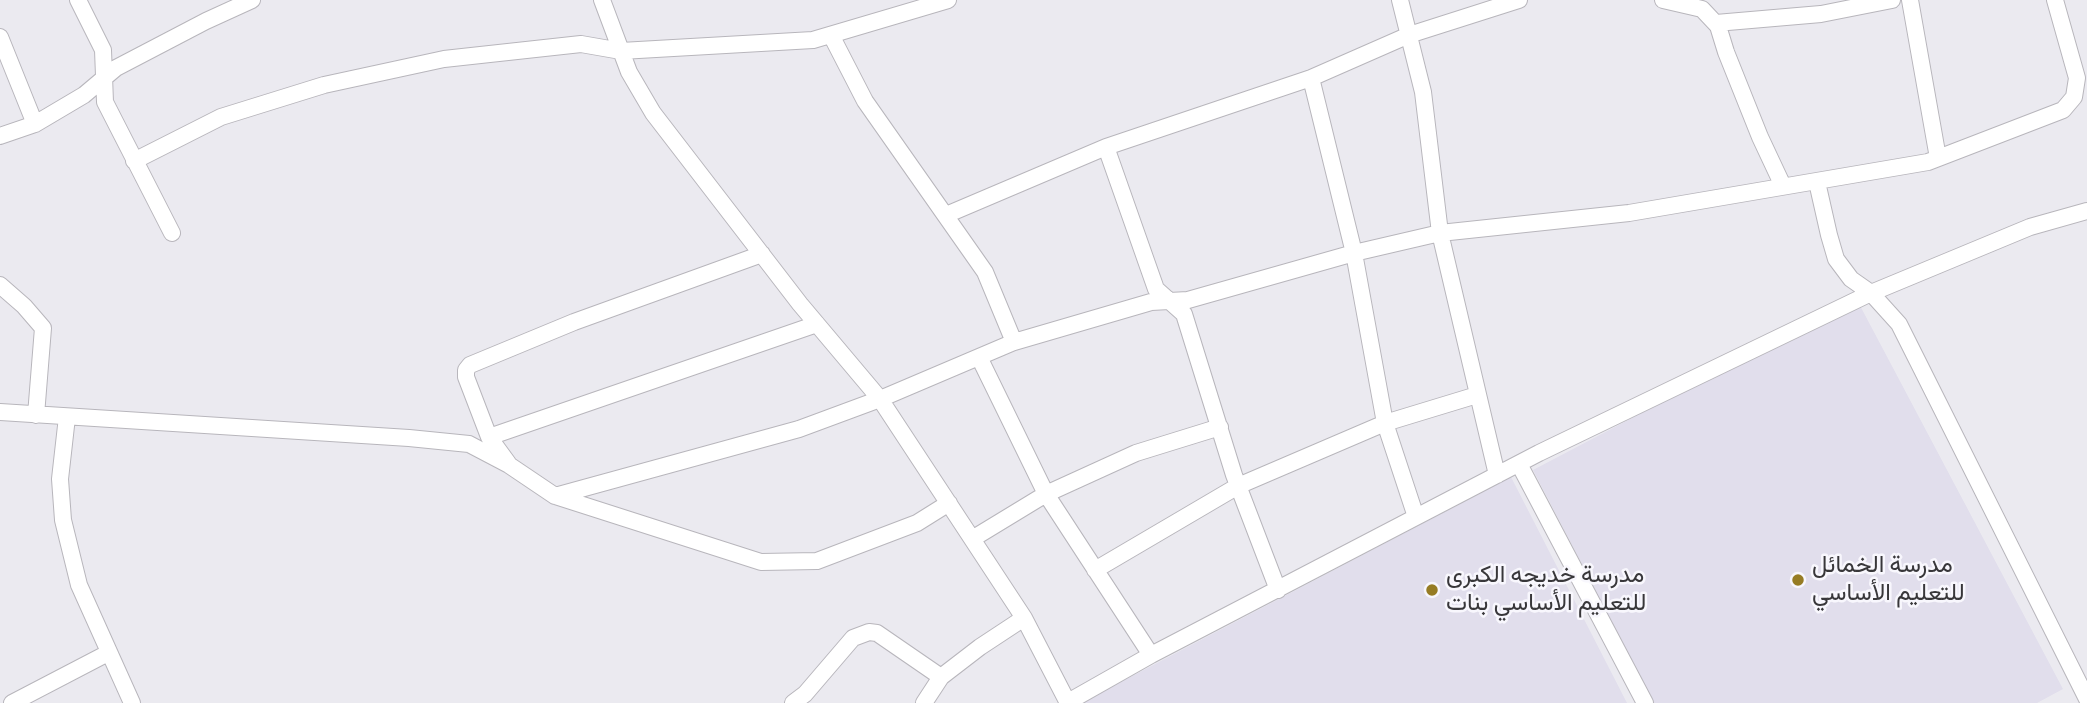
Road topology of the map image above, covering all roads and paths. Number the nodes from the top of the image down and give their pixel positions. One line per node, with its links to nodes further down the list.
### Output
1 (78, 0): 16 (street)
2 (252, 0): 16 (street)
3 (602, 0): 15 (street)
4 (948, 0): 12 (street)
5 (1400, 0): 13 (street)
6 (1519, 0): 13 (street)
7 (1663, 0): 11 (street)
8 (1892, 0): 11 (street)
9 (1910, 0): 21 (street)
10 (2055, 0): 21 (street)
11 (1716, 23): 24 (street)
12 (831, 35): 15 (street); 26 (street)
13 (1409, 35): 17 (street); 28 (street)
14 (0, 37): 18 (street)
15 (621, 51): 22 (street); 30 (street)
16 (104, 78): 18 (street); 22 (street)
17 (1311, 79): 20 (street); 29 (street)
18 (35, 124): 19 (street)
19 (0, 136)
20 (1106, 147): 26 (street); 33 (street)
21 (1938, 158): 23 (street)
22 (134, 161): 27 (street)
23 (1817, 182): 24 (street); 32 (street)
24 (1783, 186): 28 (street)
25 (2087, 211): 32 (street)
26 (946, 215): 35 (street)
27 (172, 233)
28 (1440, 233): 29 (street); 37 (street)
29 (1354, 253): 33 (street); 42 (street)
30 (762, 254): 34 (street); 44 (street)
31 (0, 285): 40 (street)
32 (1871, 293): 45 (street); 60 (street)
33 (1169, 301): 35 (street); 43 (street)
34 (817, 324): 38 (street); 44 (street)
35 (1014, 342): 36 (street)
36 (979, 357): 38 (street); 49 (street)
37 (1476, 395): 42 (street); 47 (street)
38 (880, 399): 50 (street); 51 (street)
39 (0, 412): 40 (street)
40 (36, 415): 41 (street)
41 (67, 417): 46 (street); 57 (street)
42 (1385, 422): 48 (street); 52 (street)
43 (1220, 427): 48 (street); 49 (street)
44 (489, 437): 46 (street)
45 (1519, 464): 47 (street); 66 (street)
46 (509, 465): 50 (street)
47 (1497, 475): 52 (street)
48 (1238, 486): 54 (street); 55 (street)
49 (1046, 494): 53 (street); 54 (street)
50 (555, 496): 51 (street)
51 (949, 503): 53 (street)
52 (1416, 517): 55 (street)
53 (972, 539): 56 (street)
54 (1096, 570): 58 (street)
55 (1278, 590): 58 (street)
56 (1024, 618): 59 (street); 62 (street)
57 (108, 653): 63 (street); 64 (street)
58 (1151, 655): 62 (street)
59 (942, 677): 61 (street); 65 (street)
60 (2087, 699)
61 (806, 700)
62 (1063, 700)
63 (12, 703)
64 (132, 703)
65 (924, 703)
66 (1646, 703)

